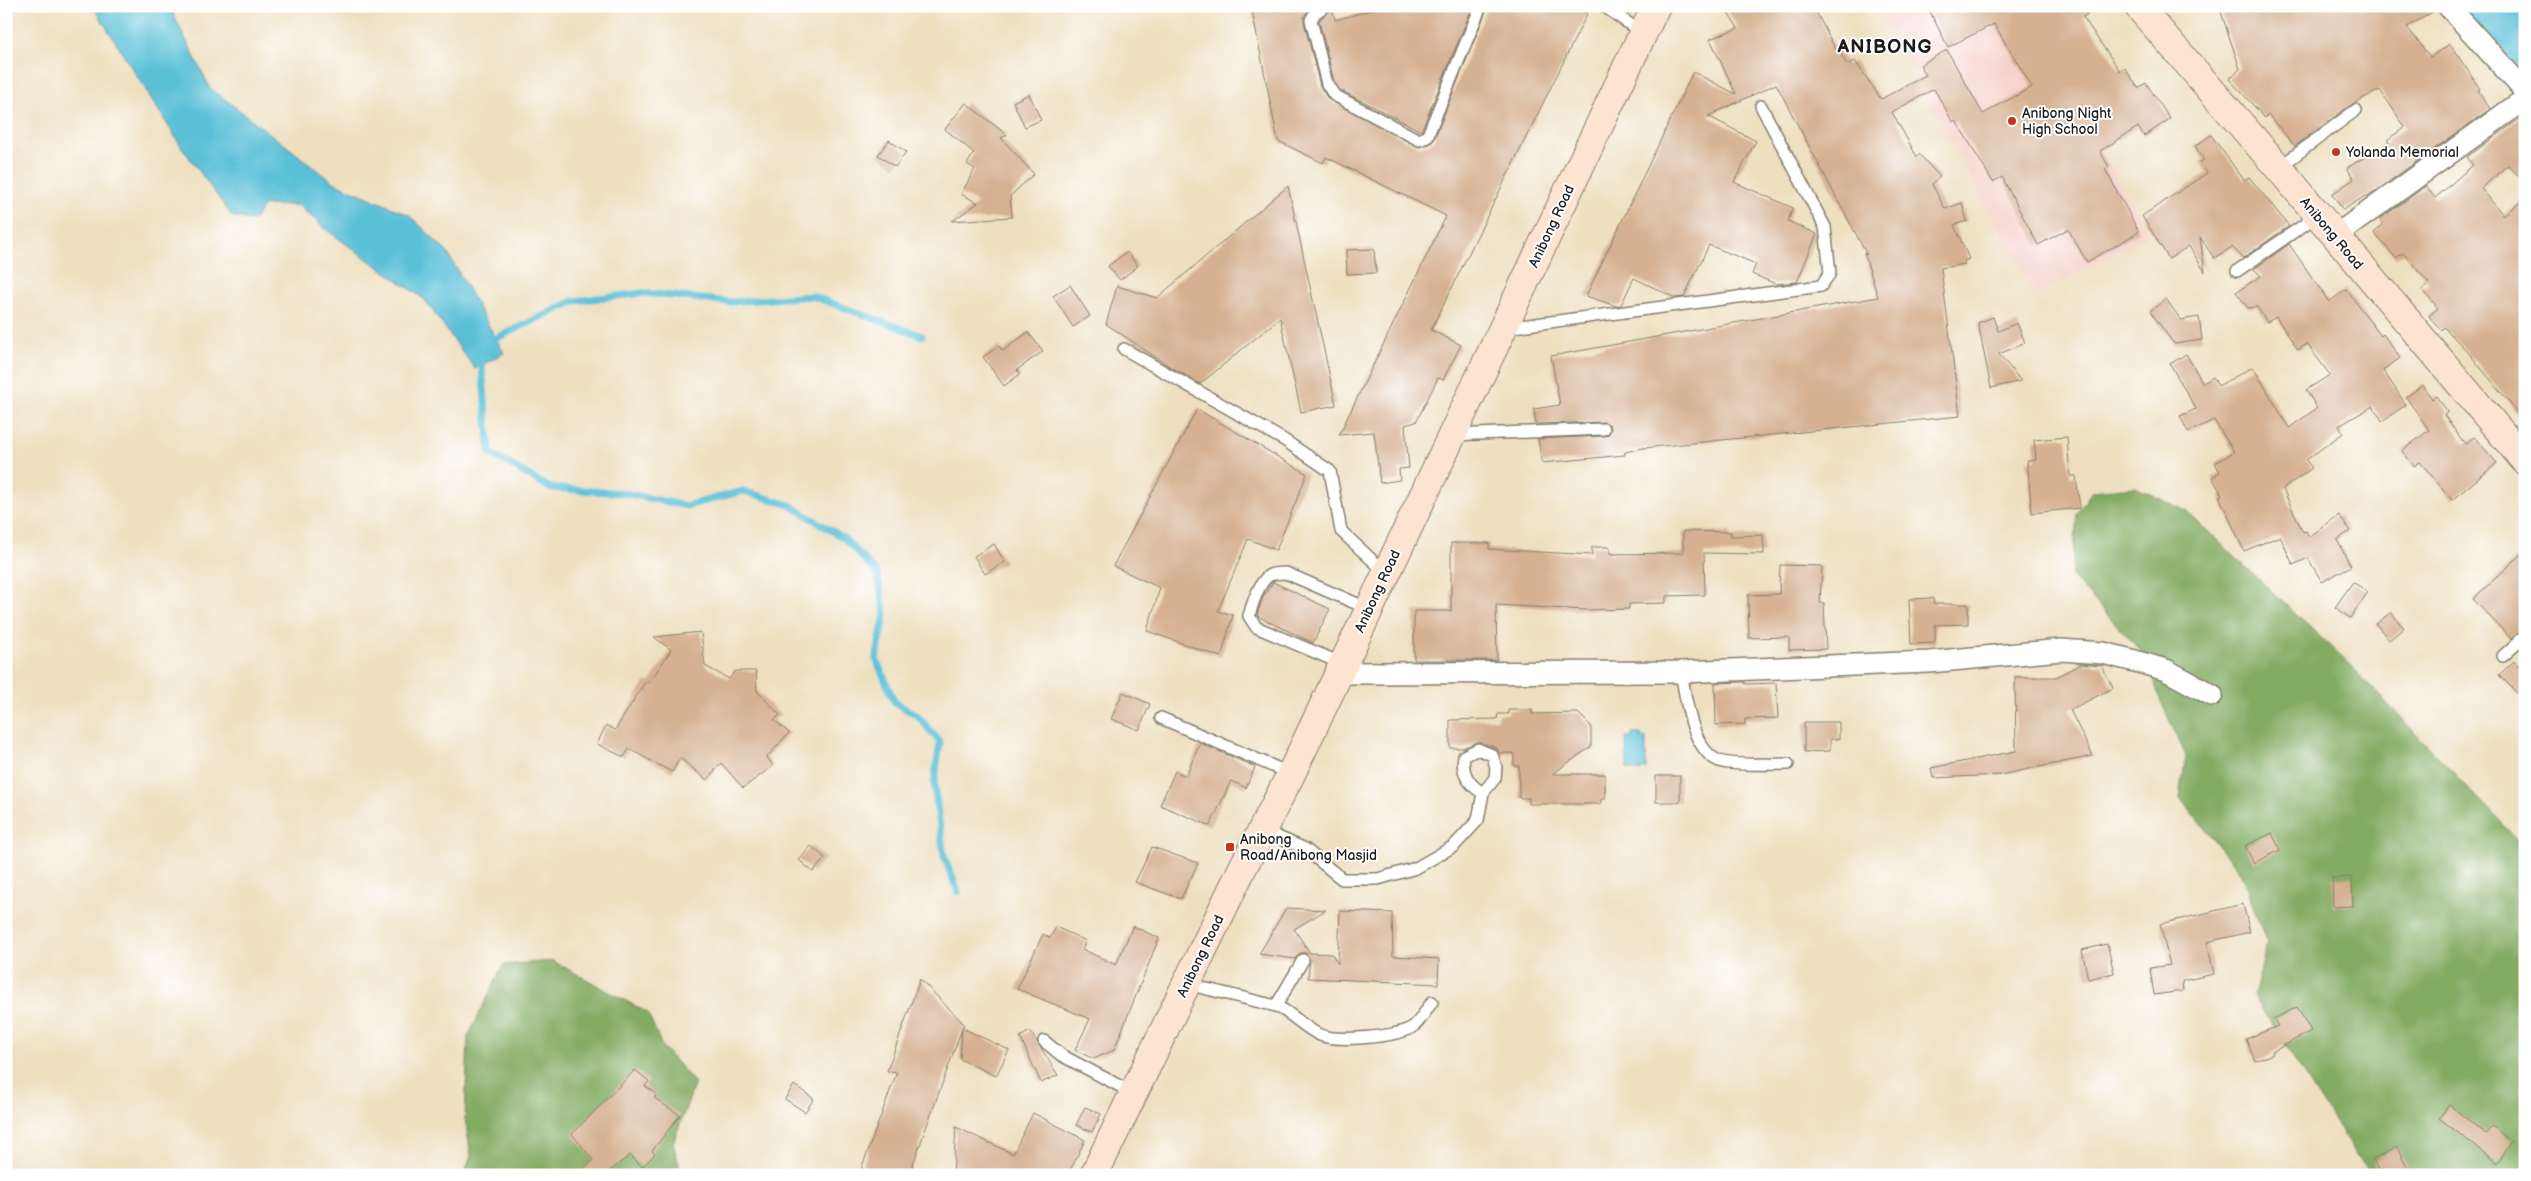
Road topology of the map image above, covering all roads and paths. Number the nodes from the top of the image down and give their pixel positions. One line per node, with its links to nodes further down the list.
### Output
1 (1325, 6): 2 (lane)
2 (1481, 6)
3 (1604, 6): 7 (lane)
4 (1656, 6): 7 (main road, Anibong Road)
5 (2138, 6): 12 (main road, Anibong Road)
6 (2448, 6): 8 (street)
7 (1642, 33): 16 (main road, Anibong Road)
8 (2525, 91)
9 (2525, 99): 14 (street)
10 (1761, 106): 16 (lane)
11 (2356, 110): 12 (lane)
12 (2278, 168): 13 (main road, Anibong Road)
13 (2318, 216): 14 (main road, Anibong Road); 15 (lane)
14 (2335, 236): 20 (main road, Anibong Road)
15 (2237, 271)
16 (1502, 328): 19 (main road, Anibong Road)
17 (1124, 349): 21 (lane)
18 (1604, 429): 19 (lane)
19 (1451, 436): 21 (main road, Anibong Road)
20 (2525, 461)
21 (1386, 573): 22 (main road, Anibong Road)
22 (1369, 609): 25 (main road, Anibong Road); 25 (lane)
23 (2525, 636): 24 (lane)
24 (2503, 656)
25 (1341, 669): 26 (street); 30 (main road, Anibong Road)
26 (1682, 672): 27 (street); 29 (lane)
27 (2212, 695)
28 (1161, 718): 30 (lane)
29 (1788, 764)
30 (1292, 774): 32 (main road, Anibong Road)
31 (1483, 793): 32 (lane)
32 (1262, 830): 34 (main road, Anibong Road)
33 (1303, 960): 36 (lane)
34 (1187, 984): 36 (lane); 38 (main road, Anibong Road)
35 (1432, 1002): 36 (lane)
36 (1276, 1006)
37 (1044, 1042): 38 (lane)
38 (1134, 1093): 39 (main road, Anibong Road)
39 (1094, 1175)

